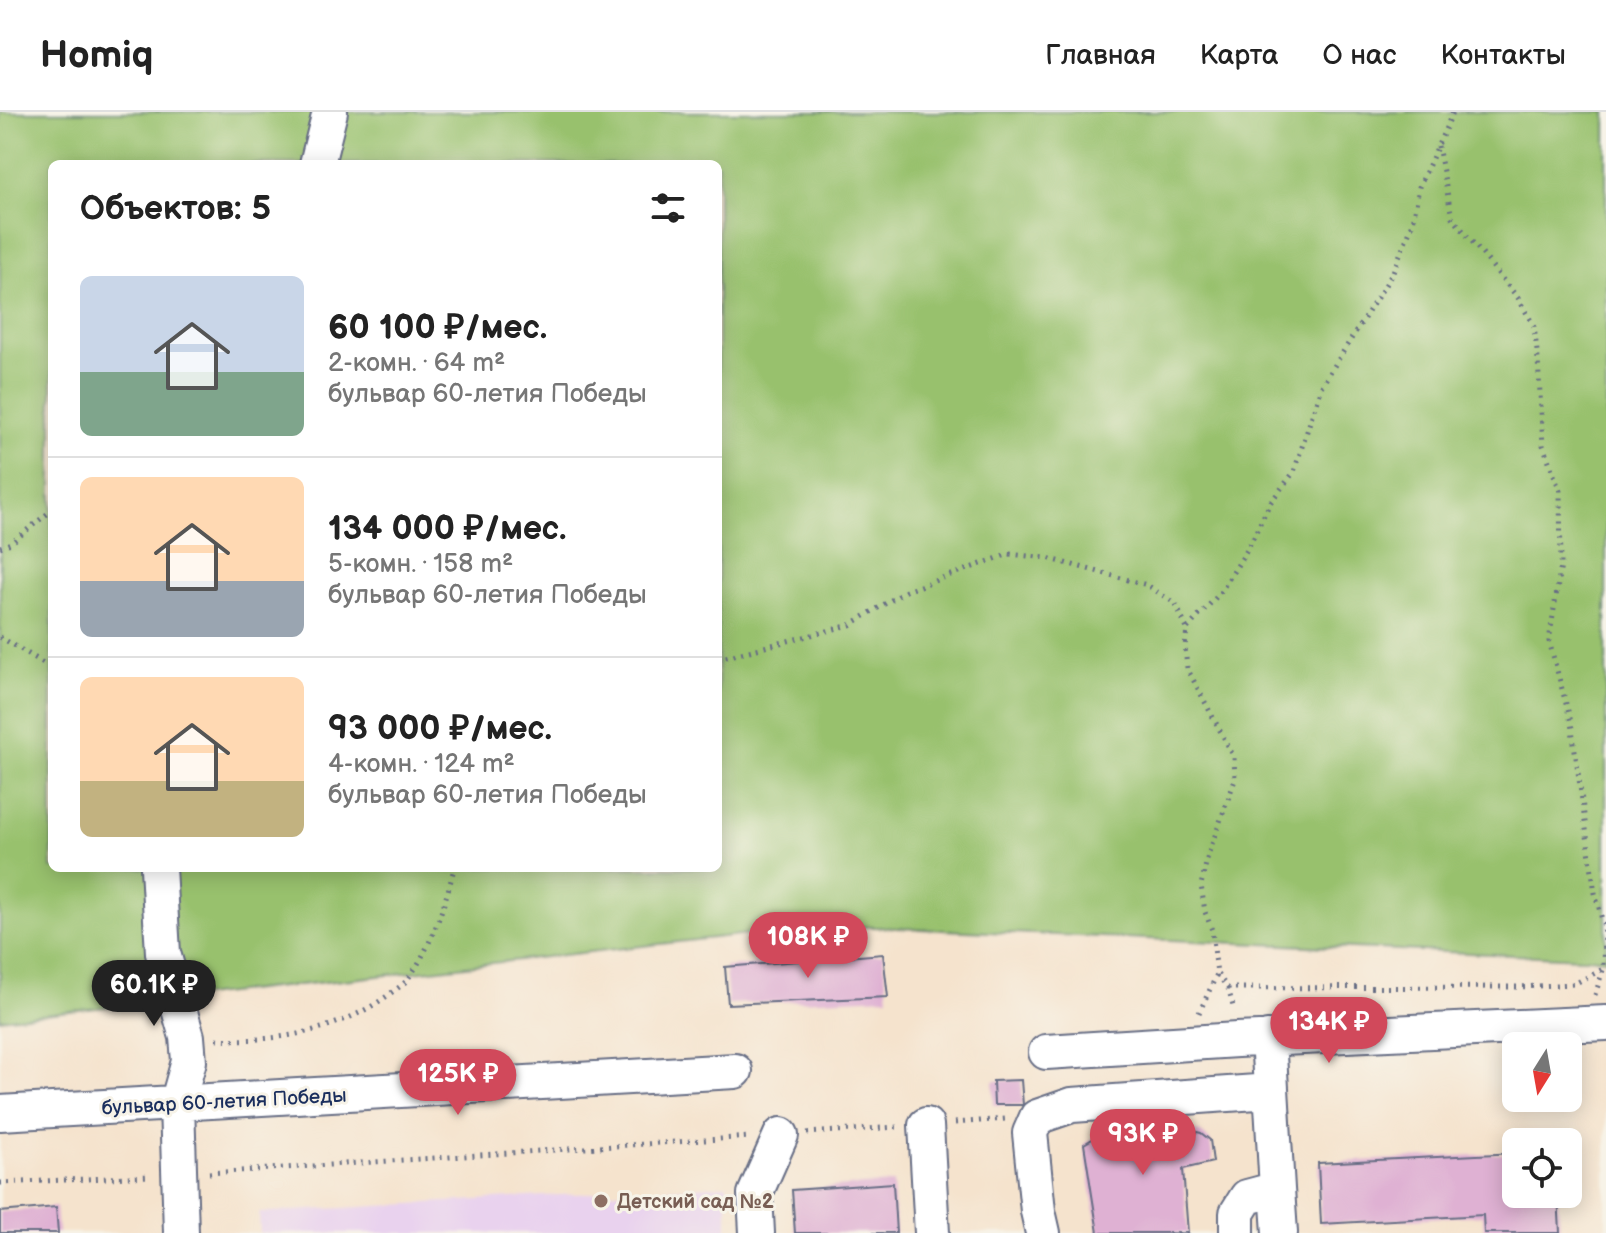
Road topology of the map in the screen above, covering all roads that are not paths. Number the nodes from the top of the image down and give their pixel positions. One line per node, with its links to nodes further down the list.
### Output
1 (330, 112): 2 (street)
2 (318, 160)
3 (158, 872): 9 (street)
4 (1606, 1023): 5 (street)
5 (1268, 1038): 6 (street); 8 (street)
6 (1046, 1052)
7 (735, 1071): 9 (street, бульвар 60-летия Победы)
8 (1271, 1091): 13 (street); 17 (street)
9 (177, 1104): 10 (street, бульвар 60-летия Победы); 14 (street)
10 (0, 1113)
11 (926, 1125): 16 (street)
12 (781, 1135): 15 (street)
13 (1277, 1189): 18 (street); 19 (street)
14 (181, 1233)
15 (757, 1233)
16 (932, 1233)
17 (1043, 1233)
18 (1237, 1233)
19 (1280, 1233)

